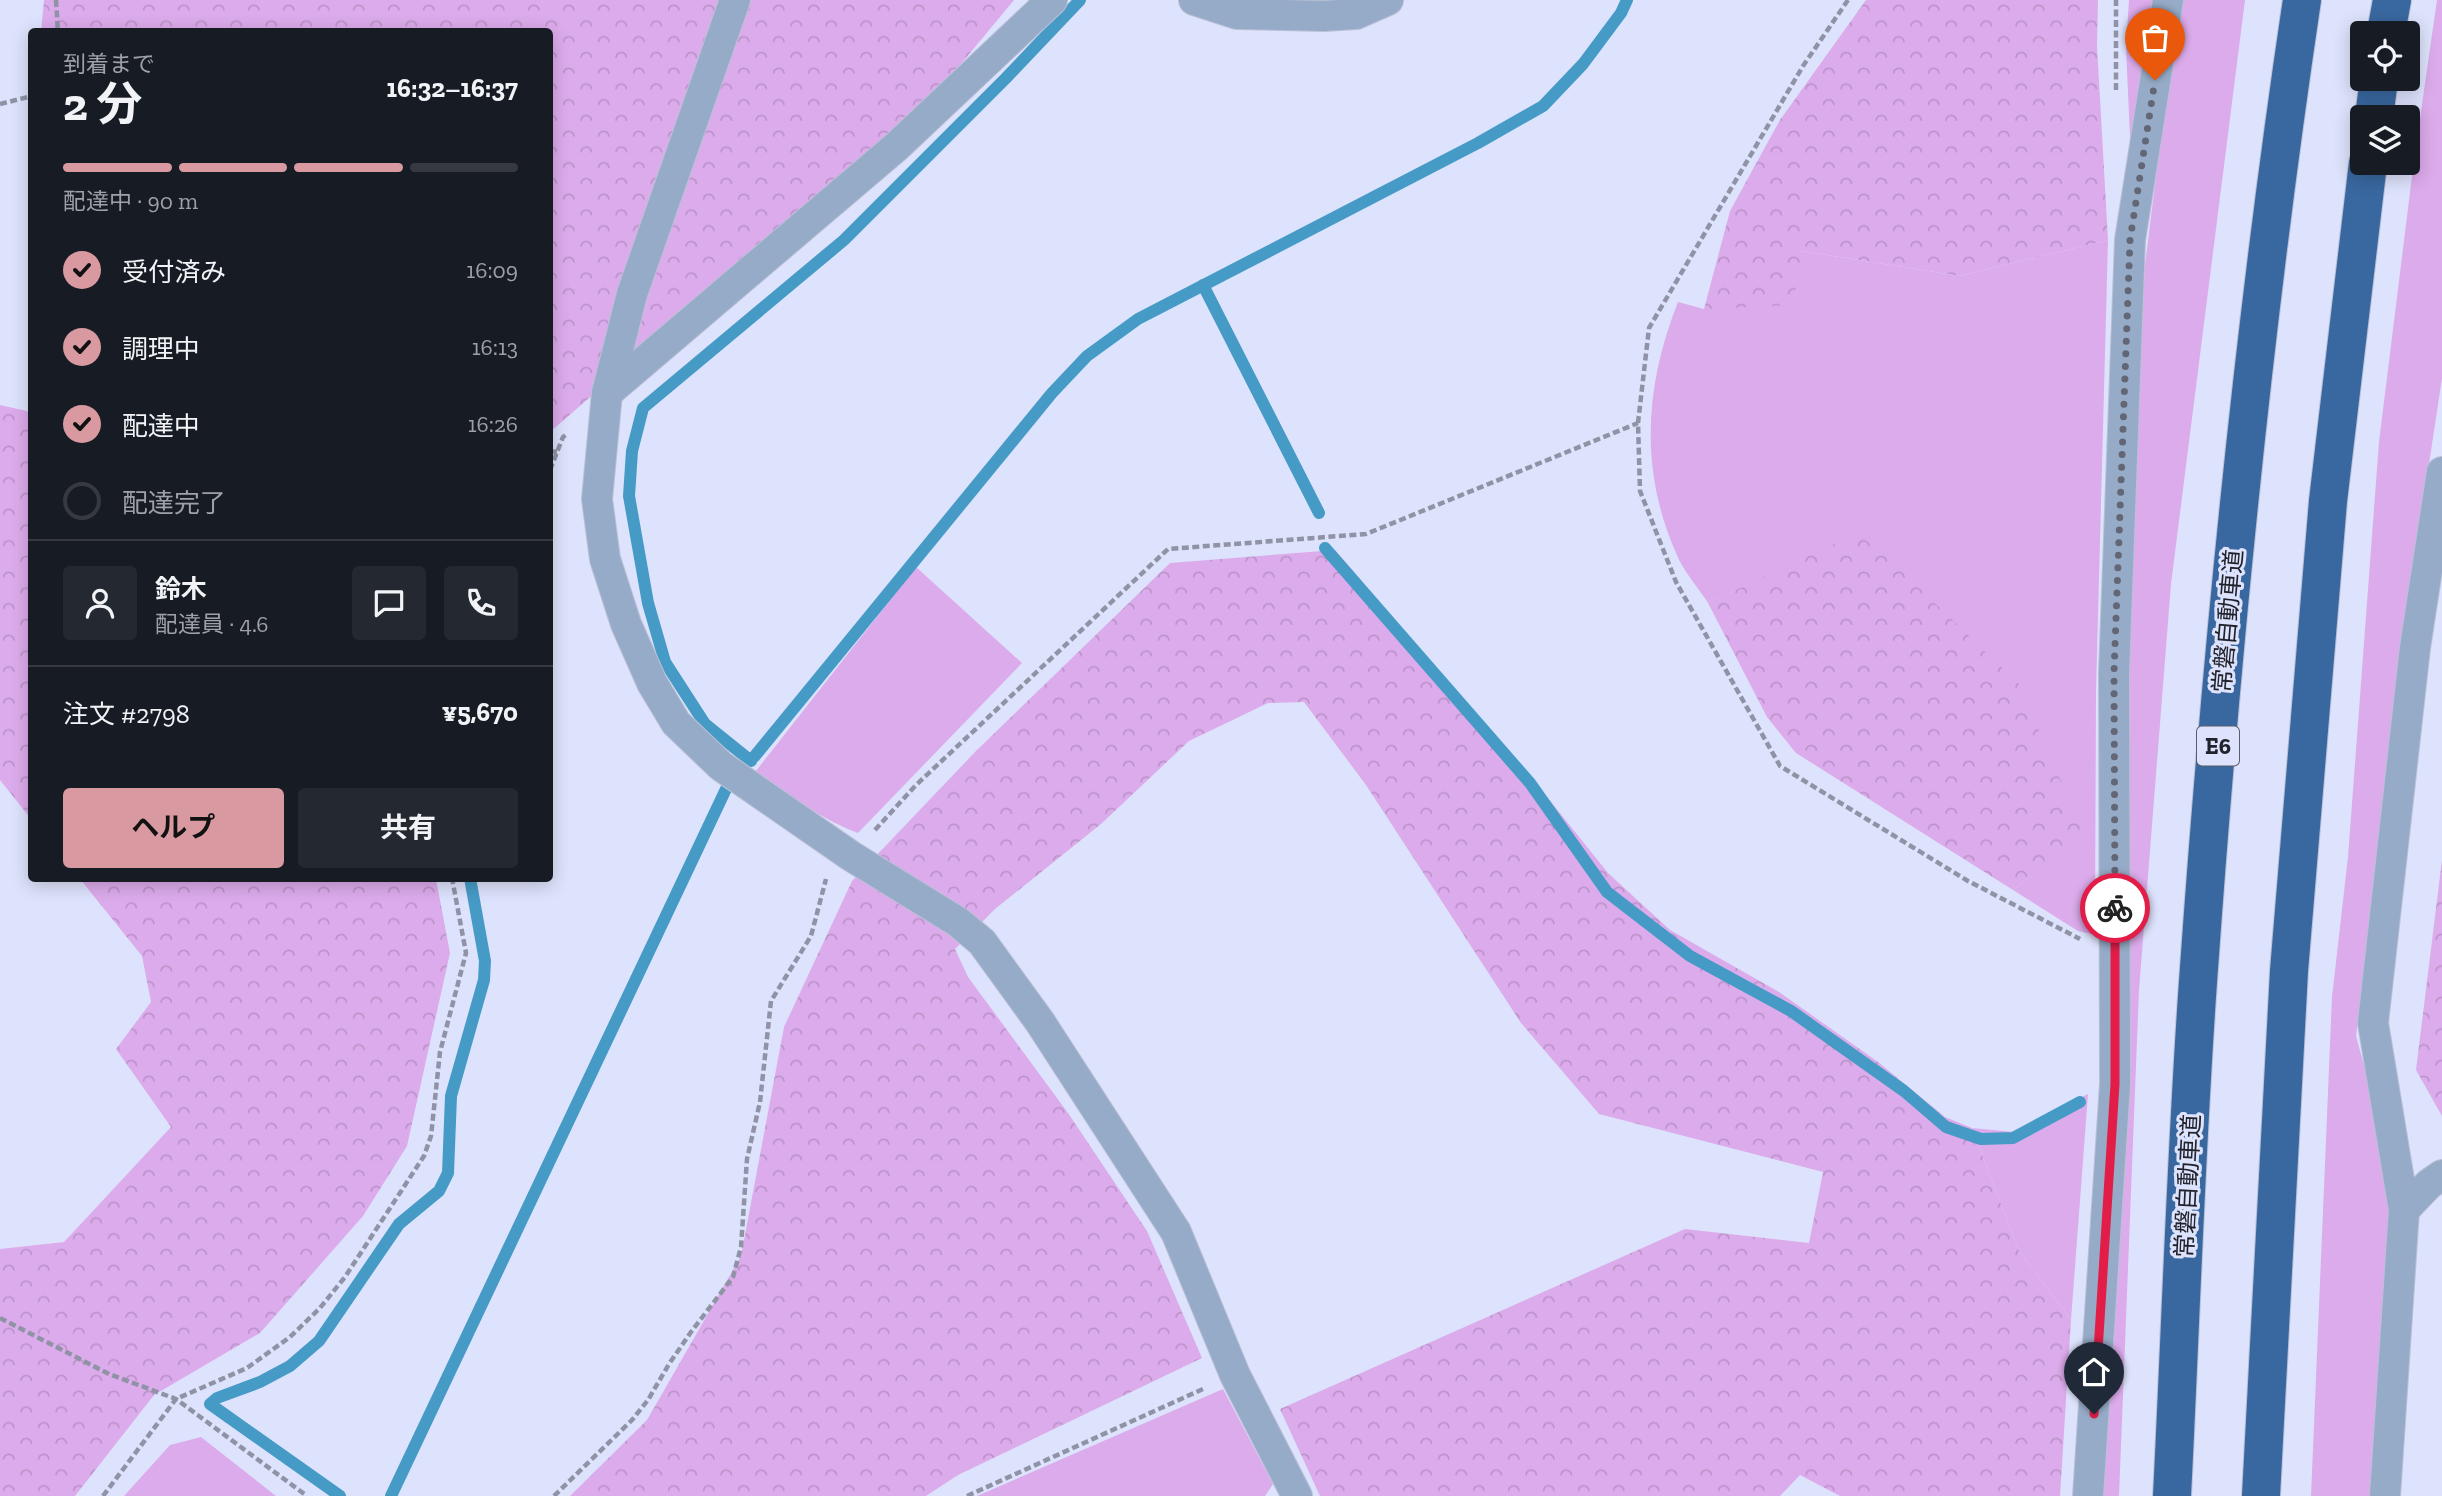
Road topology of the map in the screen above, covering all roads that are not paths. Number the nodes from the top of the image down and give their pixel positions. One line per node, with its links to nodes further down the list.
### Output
1 (735, 0): 10 (street)
2 (1052, 0): 10 (street)
3 (1194, 0): 4 (street)
4 (1388, 0)
5 (2168, 0): 15 (street)
6 (2302, 0): 16 (highway, 常磐自動車道 / E6)
7 (2392, 0): 8 (highway)
8 (2388, 21)
9 (2367, 175): 17 (highway)
10 (607, 393): 14 (street)
11 (2442, 472): 13 (street)
12 (2442, 1175): 13 (street)
13 (2404, 1210): 18 (street)
14 (1297, 1496)
15 (2088, 1496)
16 (2172, 1496)
17 (2261, 1496)
18 (2385, 1496)

